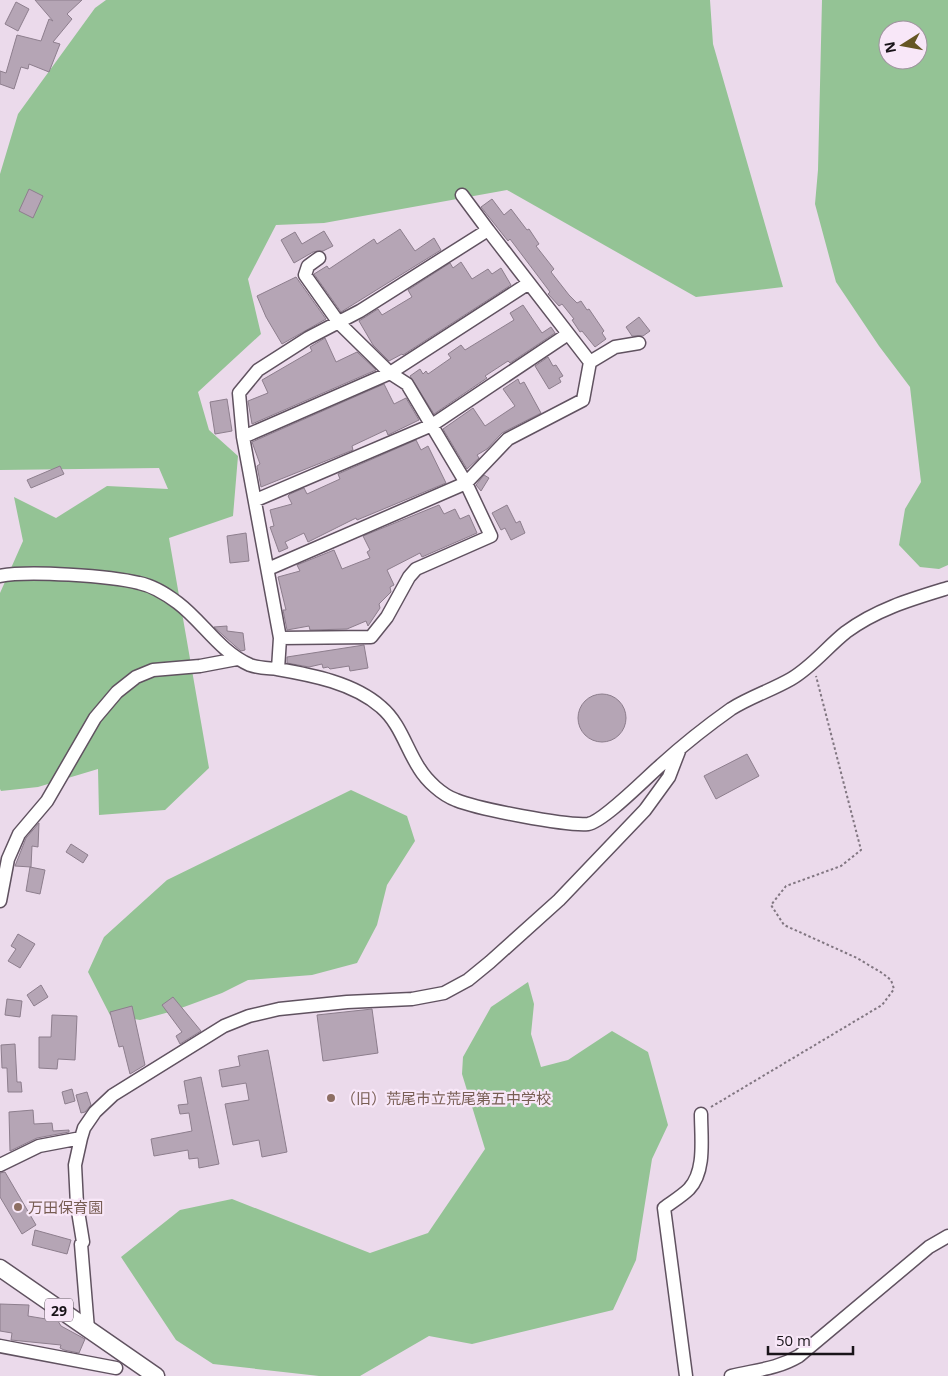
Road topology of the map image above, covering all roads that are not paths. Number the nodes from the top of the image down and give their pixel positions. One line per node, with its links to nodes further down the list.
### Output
1 (462, 195): 2 (street)
2 (488, 230): 4 (street); 5 (street)
3 (319, 258): 5 (street)
4 (529, 283): 6 (street); 9 (street)
5 (339, 323): 9 (street); 11 (street)
6 (568, 334): 8 (street); 10 (street)
7 (639, 342): 8 (street)
8 (590, 362): 12 (street)
9 (390, 373): 10 (street); 11 (street)
10 (432, 425): 12 (street); 13 (street)
11 (243, 437): 13 (street)
12 (466, 483): 14 (street); 17 (street)
13 (256, 500): 14 (street)
14 (268, 569): 17 (street)
15 (0, 576): 18 (street)
16 (948, 588): 20 (street)
17 (280, 638): 19 (street)
18 (237, 659): 19 (street); 21 (street)
19 (278, 669): 20 (street)
20 (680, 748): 23 (street)
21 (0, 901)
22 (701, 1114): 31 (street)
23 (80, 1138): 24 (street); 27 (street)
24 (0, 1164)
25 (948, 1236): 32 (street)
26 (0, 1268): 27 (main road, 29)
27 (88, 1329): 29 (main road, 29)
28 (0, 1346): 29 (street)
29 (116, 1365): 30 (main road, 29)
30 (156, 1376)
31 (686, 1376)
32 (731, 1376)

